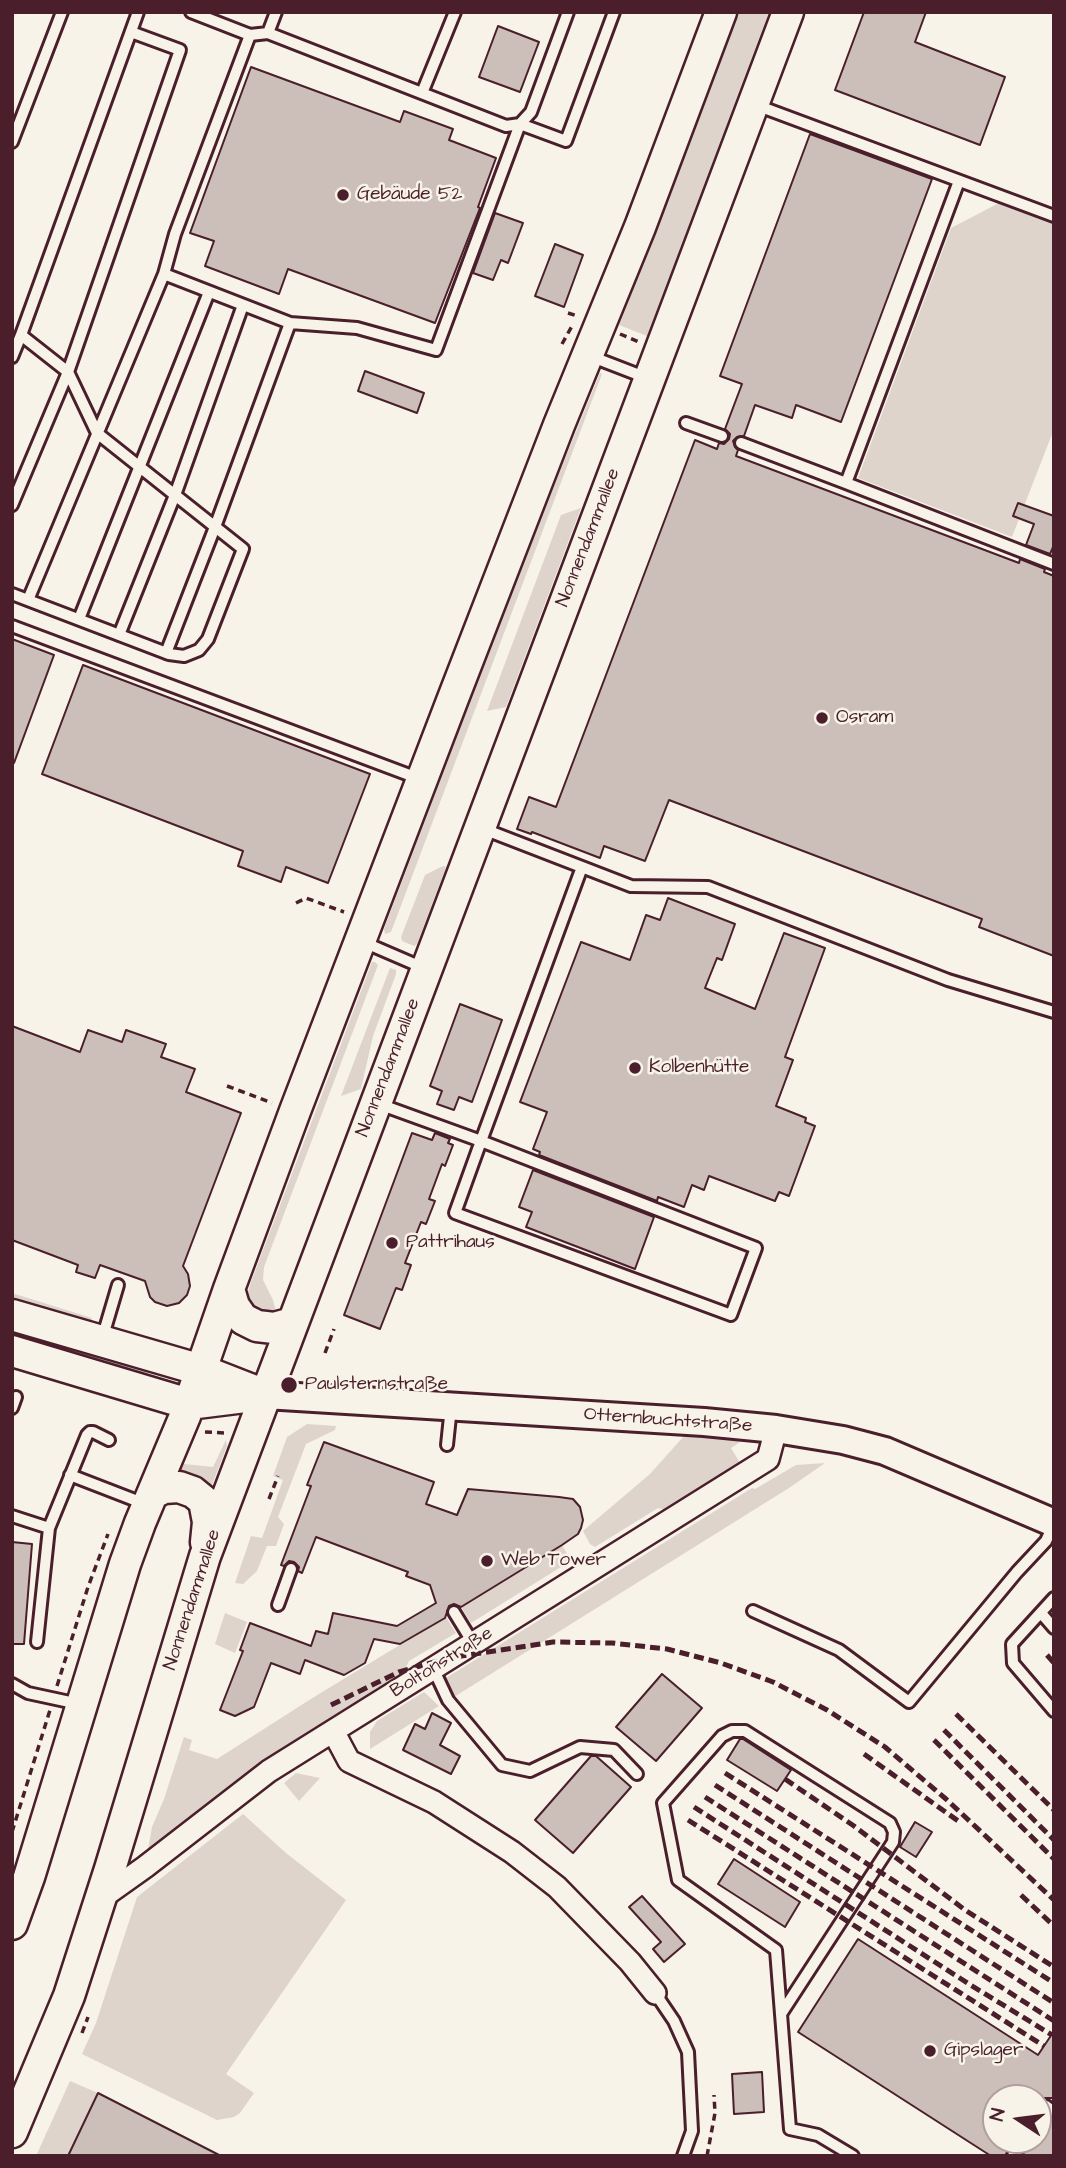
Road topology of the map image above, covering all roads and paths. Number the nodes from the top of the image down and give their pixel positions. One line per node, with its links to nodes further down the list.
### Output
1 (62, 12): 16 (lane)
2 (138, 12): 10 (lane)
3 (191, 12): 12 (lane)
4 (276, 12): 11 (lane)
5 (454, 12): 13 (lane)
6 (568, 12): 15 (lane)
7 (614, 12): 15 (lane)
8 (721, 12): 24 (main road)
9 (788, 12): 14 (main road, Nonnendammallee)
10 (131, 32): 25 (lane); 29 (lane)
11 (268, 33): 12 (lane); 13 (lane)
12 (250, 35): 19 (lane)
13 (422, 93): 15 (lane)
14 (754, 104): 17 (lane); 26 (main road, Nonnendammallee)
15 (520, 124): 23 (lane)
16 (12, 142)
17 (959, 181): 18 (lane); 36 (lane)
18 (1054, 216)
19 (164, 274): 20 (lane); 32 (lane)
20 (209, 292): 21 (lane); 35 (lane)
21 (243, 305): 23 (lane); 37 (lane)
22 (568, 313): 24 (path)
23 (290, 323): 39 (lane)
24 (600, 326): 26 (path); 27 (main road)
25 (21, 335): 28 (lane); 29 (lane)
26 (660, 351): 30 (main road, Nonnendammallee)
27 (588, 355): 30 (lane); 47 (main road)
28 (12, 357)
29 (68, 372): 32 (lane); 38 (lane)
30 (650, 379): 48 (main road, Nonnendammallee)
31 (685, 424): 33 (lane)
32 (97, 433): 35 (lane); 42 (lane)
33 (722, 436)
34 (741, 443): 36 (lane)
35 (139, 467): 37 (lane); 43 (lane)
36 (846, 483): 40 (lane)
37 (175, 495): 39 (lane); 45 (lane)
38 (12, 505)
39 (215, 527): 46 (lane); 46 (lane)
40 (1054, 564)
41 (12, 594): 42 (lane)
42 (29, 600): 43 (lane)
43 (79, 620): 45 (lane)
44 (12, 626): 47 (lane)
45 (119, 635): 46 (lane)
46 (166, 653)
47 (422, 780): 52 (main road)
48 (481, 828): 49 (lane); 53 (main road, Nonnendammallee)
49 (582, 867): 54 (lane); 58 (lane)
50 (296, 903): 51 (path)
51 (344, 912)
52 (361, 941): 53 (lane); 60 (main road)
53 (427, 970): 57 (main road, Nonnendammallee)
54 (1054, 1012)
55 (227, 1086): 56 (path)
56 (272, 1103)
57 (376, 1103): 58 (lane); 62 (main road, Nonnendammallee)
58 (481, 1141): 58 (lane)
59 (118, 1285): 64 (lane)
60 (229, 1289): 62 (main road); 67 (main road)
61 (12, 1315): 64 (main road)
62 (292, 1323): 68 (main road, Nonnendammallee)
63 (334, 1329): 66 (path)
64 (101, 1342): 67 (main road)
65 (12, 1351): 69 (main road)
66 (325, 1353)
67 (201, 1370): 68 (main road); 69 (main road)
68 (265, 1395): 69 (main road); 70 (street, Otternbuchtstraße); 84 (main road, Nonnendammallee)
69 (189, 1404): 78 (main road)
70 (451, 1407): 71 (street, Otternbuchtstraße); 75 (lane)
71 (776, 1429): 81 (street, Otternbuchtstraße); 92 (street, Boltonstraße)
72 (203, 1432): 73 (path)
73 (228, 1433)
74 (109, 1440): 76 (lane)
75 (447, 1445)
76 (71, 1475): 78 (lane); 82 (lane)
77 (278, 1476): 79 (path)
78 (142, 1498): 84 (main road); 95 (main road); 95 (path)
79 (269, 1499)
80 (12, 1516): 82 (lane)
81 (1054, 1523): 87 (lane)
82 (49, 1528): 91 (lane)
83 (291, 1569): 86 (lane)
84 (203, 1575): 100 (main road, Nonnendammallee)
85 (1054, 1598): 89 (lane)
86 (278, 1605)
87 (753, 1611)
88 (454, 1612): 92 (lane)
89 (1041, 1614): 90 (lane); 96 (lane)
90 (1054, 1628)
91 (37, 1642)
92 (473, 1643): 93 (street, Boltonstraße)
93 (433, 1668): 97 (street, Boltonstraße); 98 (lane)
94 (12, 1684): 95 (lane)
95 (67, 1701): 99 (path); 101 (main road)
96 (1054, 1711)
97 (332, 1731): 100 (street, Boltonstraße); 102 (street)
98 (637, 1774)
99 (12, 1832)
100 (100, 1899): 105 (main road, Nonnendammallee)
101 (12, 1924)
102 (655, 1993): 106 (lane)
103 (781, 2014): 103 (lane); 108 (lane)
104 (714, 2095): 107 (path)
105 (12, 2132)
106 (683, 2156)
107 (707, 2156)
108 (853, 2156)

